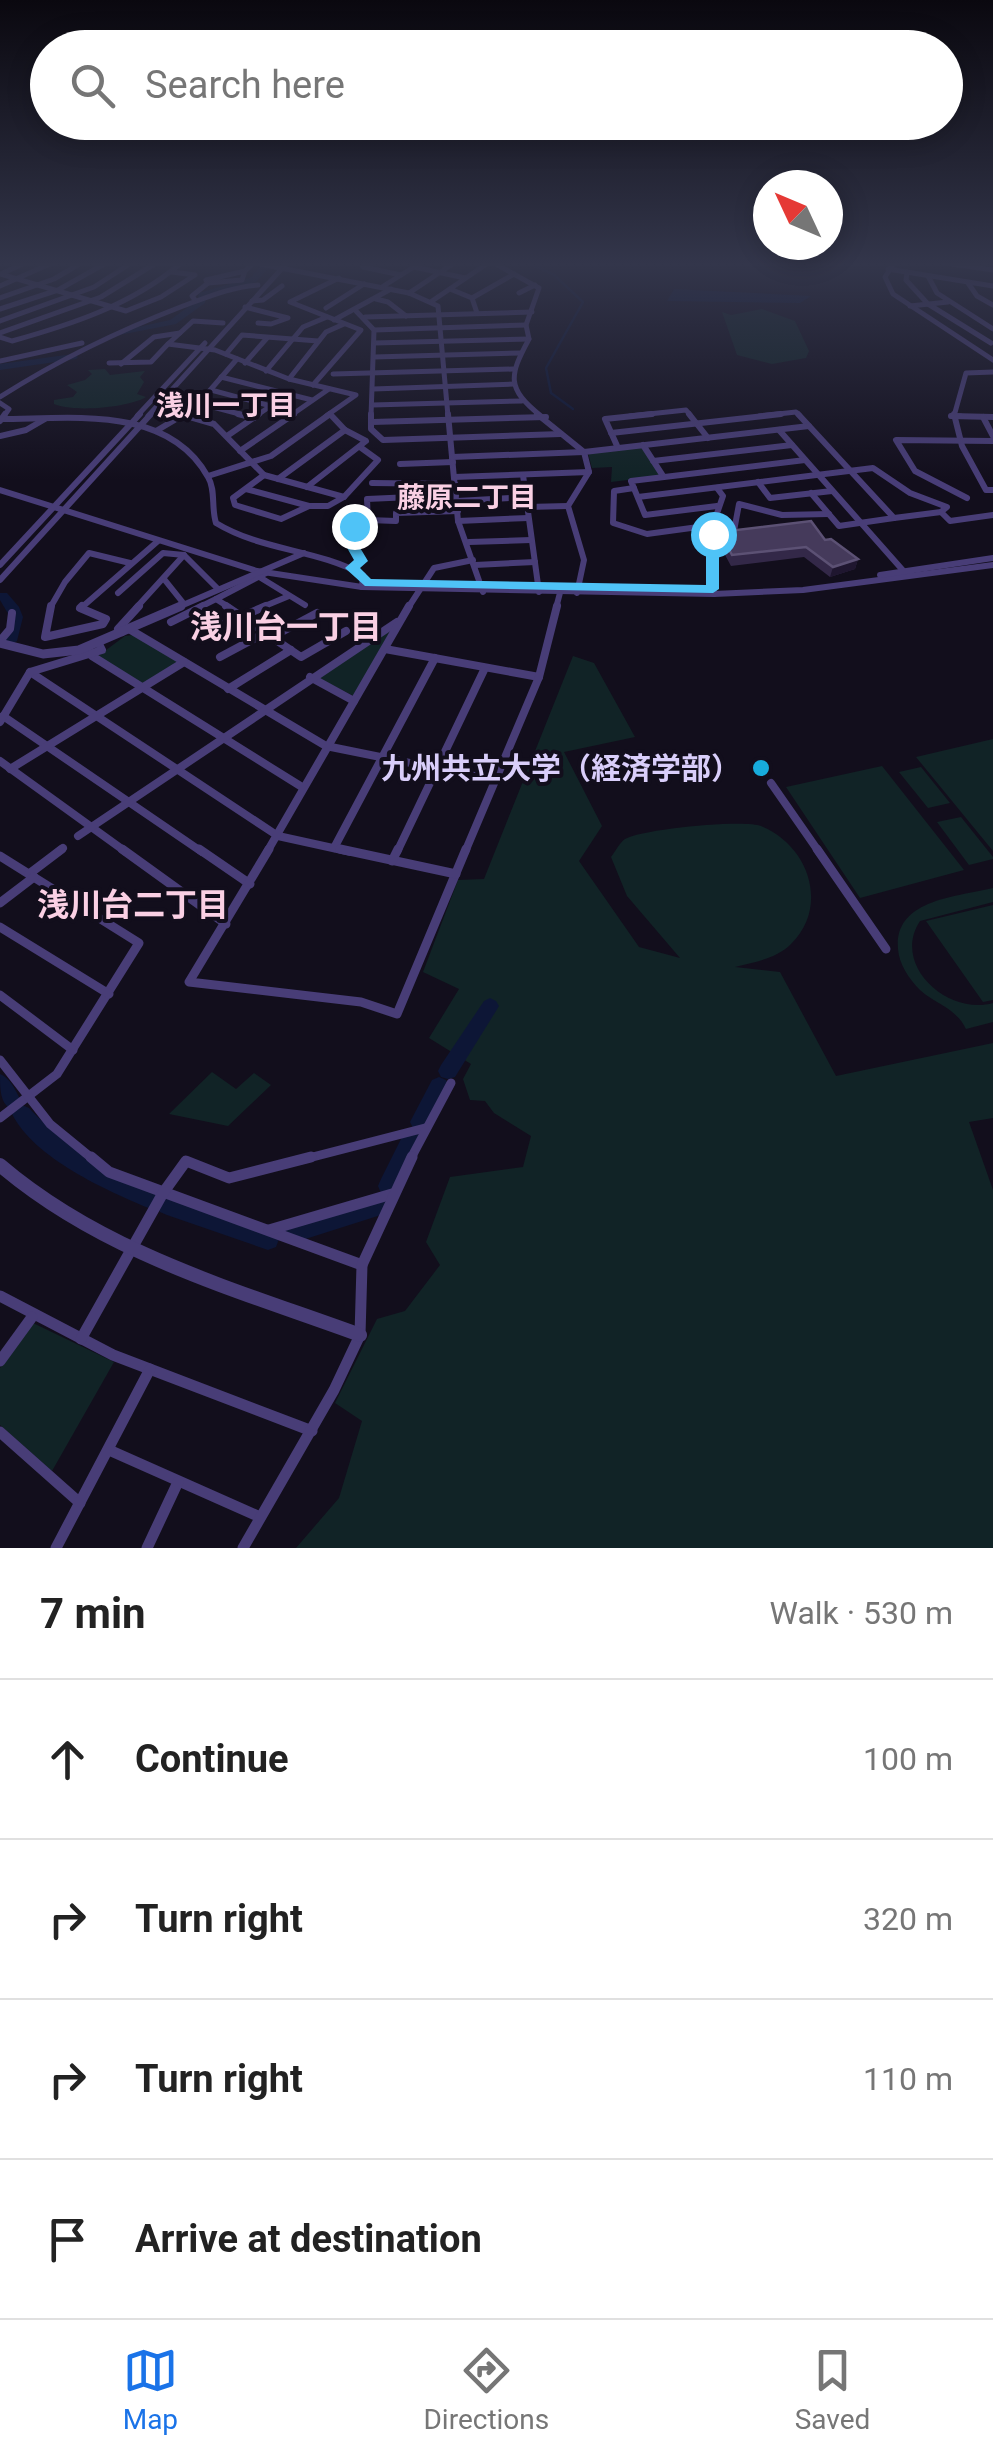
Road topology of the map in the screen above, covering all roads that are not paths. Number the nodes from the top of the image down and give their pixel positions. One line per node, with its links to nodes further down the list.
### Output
1 (0, 335): 2 (street)
2 (32, 335)
3 (106, 335): 23 (street)
4 (163, 335): 38 (street)
5 (178, 335): 25 (street)
6 (215, 335): 28 (street)
7 (218, 335): 28 (street)
8 (242, 335): 30 (street)
9 (244, 335): 17 (street)
10 (296, 335): 20 (street)
11 (323, 335): 22 (street)
12 (356, 335): 47 (street)
13 (374, 335): 24 (street)
14 (444, 335): 21 (street)
15 (528, 335): 19 (street)
16 (956, 335): 27 (street)
17 (252, 336): 18 (street)
18 (267, 338): 20 (street); 37 (street)
19 (529, 339): 21 (street); 29 (street)
20 (292, 340): 22 (street); 41 (street)
21 (444, 341): 24 (street); 31 (street)
22 (318, 342): 46 (street)
23 (86, 343): 35 (street); 55 (street)
24 (374, 343): 32 (street)
25 (168, 344): 28 (street); 38 (street)
26 (991, 344): 27 (street)
27 (971, 345): 34 (street)
28 (205, 348): 30 (street); 73 (street); 76 (street)
29 (521, 353): 31 (street); 39 (street)
30 (226, 354): 33 (street)
31 (444, 356): 32 (street); 40 (street)
32 (374, 357): 42 (street)
33 (237, 359): 37 (street); 45 (street)
34 (993, 360)
35 (0, 361)
36 (109, 363): 38 (street)
37 (245, 363): 41 (street)
38 (121, 364)
39 (513, 369): 40 (street); 48 (street)
40 (446, 370): 42 (street); 49 (street)
41 (266, 371): 46 (street)
42 (373, 372): 44 (street); 51 (street)
43 (993, 372): 65 (street)
44 (334, 374)
45 (221, 377): 52 (street); 53 (street)
46 (289, 379): 47 (street)
47 (314, 384): 50 (street)
48 (514, 384): 49 (street); 57 (street)
49 (447, 387): 51 (street); 59 (street)
50 (329, 389): 56 (street); 63 (street)
51 (372, 389): 60 (street)
52 (211, 390): 58 (street); 61 (street)
53 (288, 394): 56 (street); 61 (street)
54 (174, 397): 58 (street)
55 (0, 400): 71 (street)
56 (312, 400): 93 (street)
57 (522, 400): 59 (street); 66 (street)
58 (199, 403): 69 (street)
59 (449, 403): 60 (street); 72 (street)
60 (372, 405): 74 (street)
61 (271, 406): 69 (street)
62 (164, 410): 64 (street)
63 (330, 414): 79 (street); 98 (street)
64 (183, 415): 78 (street); 84 (street)
65 (952, 416): 67 (street); 88 (street)
66 (546, 417): 72 (street); 82 (street)
67 (982, 417): 68 (street); 87 (street)
68 (993, 417)
69 (254, 418): 84 (street)
70 (45, 419): 71 (street); 73 (street); 83 (street)
71 (1, 420)
72 (450, 420): 74 (street); 85 (street)
73 (130, 422): 76 (street); 128 (street)
74 (372, 422): 85 (street)
75 (697, 423): 77 (street); 81 (street); 81 (street); 86 (street)
76 (140, 425): 78 (street); 128 (street)
77 (809, 426): 80 (street); 100 (street)
78 (156, 430): 105 (street)
79 (345, 430): 91 (street); 107 (street)
80 (780, 430): 86 (street); 89 (street)
81 (611, 433): 92 (street)
82 (561, 434): 85 (street); 94 (street)
83 (0, 436)
84 (227, 436): 93 (street)
85 (451, 438): 95 (street)
86 (708, 438): 90 (street)
87 (993, 438): 88 (street)
88 (960, 440): 116 (street); 123 (street)
89 (792, 445): 96 (street); 97 (street)
90 (643, 446): 92 (street); 97 (street)
91 (360, 447): 111 (street); 119 (street)
92 (618, 448): 94 (street)
93 (240, 451): 98 (street)
94 (584, 452): 95 (street); 101 (street)
95 (452, 460): 99 (street); 108 (street)
96 (805, 460): 104 (street); 106 (street)
97 (653, 461): 106 (street)
98 (252, 463): 102 (street); 105 (street)
99 (400, 464)
100 (850, 470): 104 (street); 130 (street); 135 (street)
101 (589, 472): 103 (street); 125 (street)
102 (264, 475): 107 (street); 114 (street)
103 (522, 475): 108 (street); 120 (street)
104 (818, 475): 109 (street); 117 (street)
105 (208, 476): 146 (street)
106 (663, 476): 112 (street)
107 (278, 479): 111 (street)
108 (454, 480): 110 (street); 122 (street)
109 (758, 482): 113 (street); 118 (street)
110 (372, 484)
111 (307, 487): 119 (street)
112 (634, 488): 121 (street); 140 (street)
113 (717, 488): 121 (street); 126 (street)
114 (246, 489): 124 (street); 124 (street)
115 (0, 490): 128 (street)
116 (993, 490)
117 (832, 491): 118 (street); 137 (street)
118 (812, 494): 132 (street)
119 (344, 497): 124 (street)
120 (525, 497): 122 (street); 127 (street)
121 (638, 497): 126 (street)
122 (456, 498): 129 (street); 129 (street)
123 (966, 498)
124 (308, 506)
125 (568, 506): 127 (street); 164 (street)
126 (717, 506): 140 (street)
127 (527, 507): 134 (street)
128 (59, 508): 144 (street); 152 (street); 154 (street); 157 (street)
129 (458, 510): 136 (street)
130 (942, 512): 133 (street); 135 (street)
131 (804, 514): 132 (street); 139 (street); 142 (street)
132 (829, 514): 137 (street)
133 (993, 515)
134 (528, 518): 136 (street); 143 (street)
135 (894, 518): 137 (street)
136 (458, 521): 145 (street)
137 (862, 523): 155 (street)
138 (354, 526): 153 (street)
139 (789, 526)
140 (713, 529): 142 (street); 165 (street)
141 (752, 529): 142 (street)
142 (734, 531)
143 (532, 540): 145 (street); 150 (street)
144 (158, 541): 151 (street); 154 (street)
145 (468, 542): 149 (street)
146 (304, 553): 153 (street); 154 (street)
147 (184, 555): 156 (street); 159 (street); 166 (street)
148 (993, 561): 155 (street)
149 (474, 562): 150 (street); 160 (street); 161 (street)
150 (534, 562): 162 (street)
151 (130, 564): 151 (street)
152 (0, 565)
153 (352, 568): 158 (street)
154 (262, 573): 158 (street); 159 (street); 167 (street); 168 (street)
155 (908, 575): 165 (street)
156 (164, 579): 169 (street); 176 (street)
157 (0, 580)
158 (364, 585): 160 (street)
159 (218, 588): 169 (street)
160 (419, 588): 161 (street); 174 (street)
161 (482, 590): 162 (street)
162 (540, 590): 163 (street)
163 (560, 591): 164 (street); 190 (street)
164 (576, 591): 165 (street)
165 (713, 592)
166 (118, 594)
167 (289, 596): 170 (street); 173 (street)
168 (216, 599): 173 (street); 175 (street)
169 (184, 604): 176 (street)
170 (305, 604)
171 (318, 612): 178 (street)
172 (12, 613): 180 (street)
173 (242, 616): 178 (street); 179 (street)
174 (401, 620): 182 (street); 191 (street)
175 (171, 622)
176 (126, 630): 181 (street); 187 (street)
177 (346, 631): 183 (street)
178 (269, 635): 183 (street); 185 (street)
179 (195, 639)
180 (0, 642): 181 (street)
181 (100, 644): 184 (street)
182 (385, 648): 186 (street); 194 (street)
183 (291, 650): 193 (street)
184 (92, 656): 189 (street); 192 (street)
185 (220, 657)
186 (435, 658): 188 (street); 201 (street)
187 (184, 662): 192 (street); 193 (street)
188 (486, 668): 190 (street); 205 (street)
189 (30, 672): 196 (street); 197 (street)
190 (540, 677): 206 (street)
191 (310, 678): 194 (street); 195 (street)
192 (142, 688): 196 (street); 198 (street)
193 (228, 688): 195 (street)
194 (354, 702): 199 (street)
195 (263, 709): 198 (street); 199 (street)
196 (96, 716): 200 (street); 204 (street)
197 (2, 719): 200 (street)
198 (221, 737): 204 (street); 208 (street)
199 (326, 746): 201 (street); 208 (street)
200 (46, 747): 203 (street); 209 (street)
201 (382, 758): 205 (street); 214 (street)
202 (0, 761): 203 (street)
203 (10, 768): 210 (street)
204 (175, 769): 209 (street); 212 (street)
205 (436, 770): 206 (street); 216 (street)
206 (494, 780): 217 (street)
207 (771, 783): 223 (street)
208 (302, 787): 212 (street)
209 (131, 801): 210 (street); 219 (street)
210 (92, 827): 211 (street); 221 (street)
211 (78, 836)
212 (278, 836): 214 (street); 219 (street)
213 (63, 848): 218 (street)
214 (334, 848): 216 (street)
215 (0, 856): 218 (street)
216 (392, 861): 217 (street)
217 (456, 874): 221 (street)
218 (31, 875): 220 (street); 224 (street)
219 (250, 884): 221 (street)
220 (0, 903)
221 (226, 924)
222 (0, 927): 224 (street)
223 (886, 949)
224 (108, 994): 226 (street)
225 (0, 995): 226 (street)
226 (73, 1050): 229 (street)
227 (0, 1060): 229 (street)
228 (451, 1083): 231 (street)
229 (27, 1099): 230 (street); 233 (street)
230 (0, 1118)
231 (425, 1128): 233 (street); 234 (street)
232 (0, 1165): 236 (street)
233 (163, 1194): 235 (street); 236 (street)
234 (392, 1194): 235 (street); 237 (street)
235 (269, 1230): 237 (street)
236 (134, 1250): 240 (street); 241 (street)
237 (362, 1265): 240 (street)
238 (0, 1296): 239 (street)
239 (32, 1317): 241 (street); 242 (street)
240 (360, 1335): 244 (street)
241 (81, 1339): 243 (street)
242 (0, 1361)
243 (150, 1369): 244 (street); 246 (street)
244 (312, 1431): 249 (street)
245 (0, 1432): 248 (street)
246 (109, 1450): 247 (street); 248 (street)
247 (178, 1482): 249 (street); 251 (street)
248 (80, 1503): 250 (street)
249 (260, 1517): 252 (street)
250 (56, 1548)
251 (146, 1548)
252 (243, 1548)

